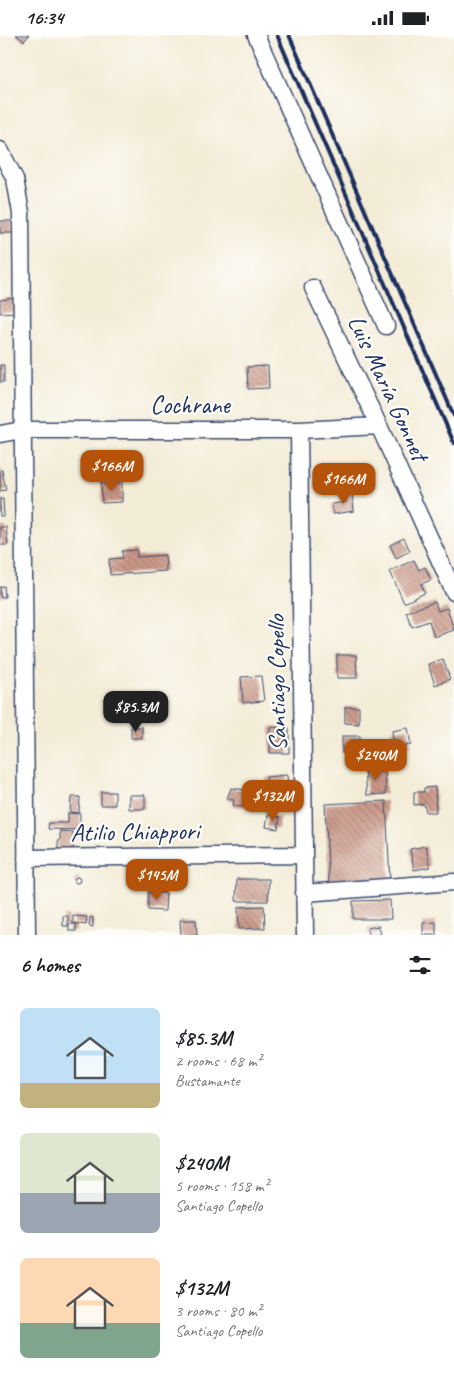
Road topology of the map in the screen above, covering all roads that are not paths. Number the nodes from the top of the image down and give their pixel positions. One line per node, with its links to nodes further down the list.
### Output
1 (256, 35): 4 (street)
2 (0, 150): 6 (street)
3 (313, 288): 5 (street, Luis María Gonnet)
4 (386, 326)
5 (379, 426): 7 (street, Cochrane); 9 (street, Luis María Gonnet)
6 (22, 430): 7 (street, Cochrane); 8 (street, Cochrane); 11 (street)
7 (299, 430): 10 (street, Santiago Copello)
8 (0, 434)
9 (454, 592)
10 (304, 855): 11 (street, Atilio Chiappori); 13 (street, Santiago Copello)
11 (26, 859): 14 (street)
12 (454, 881): 13 (street)
13 (304, 893): 15 (street, Santiago Copello)
14 (27, 935)
15 (305, 935)

